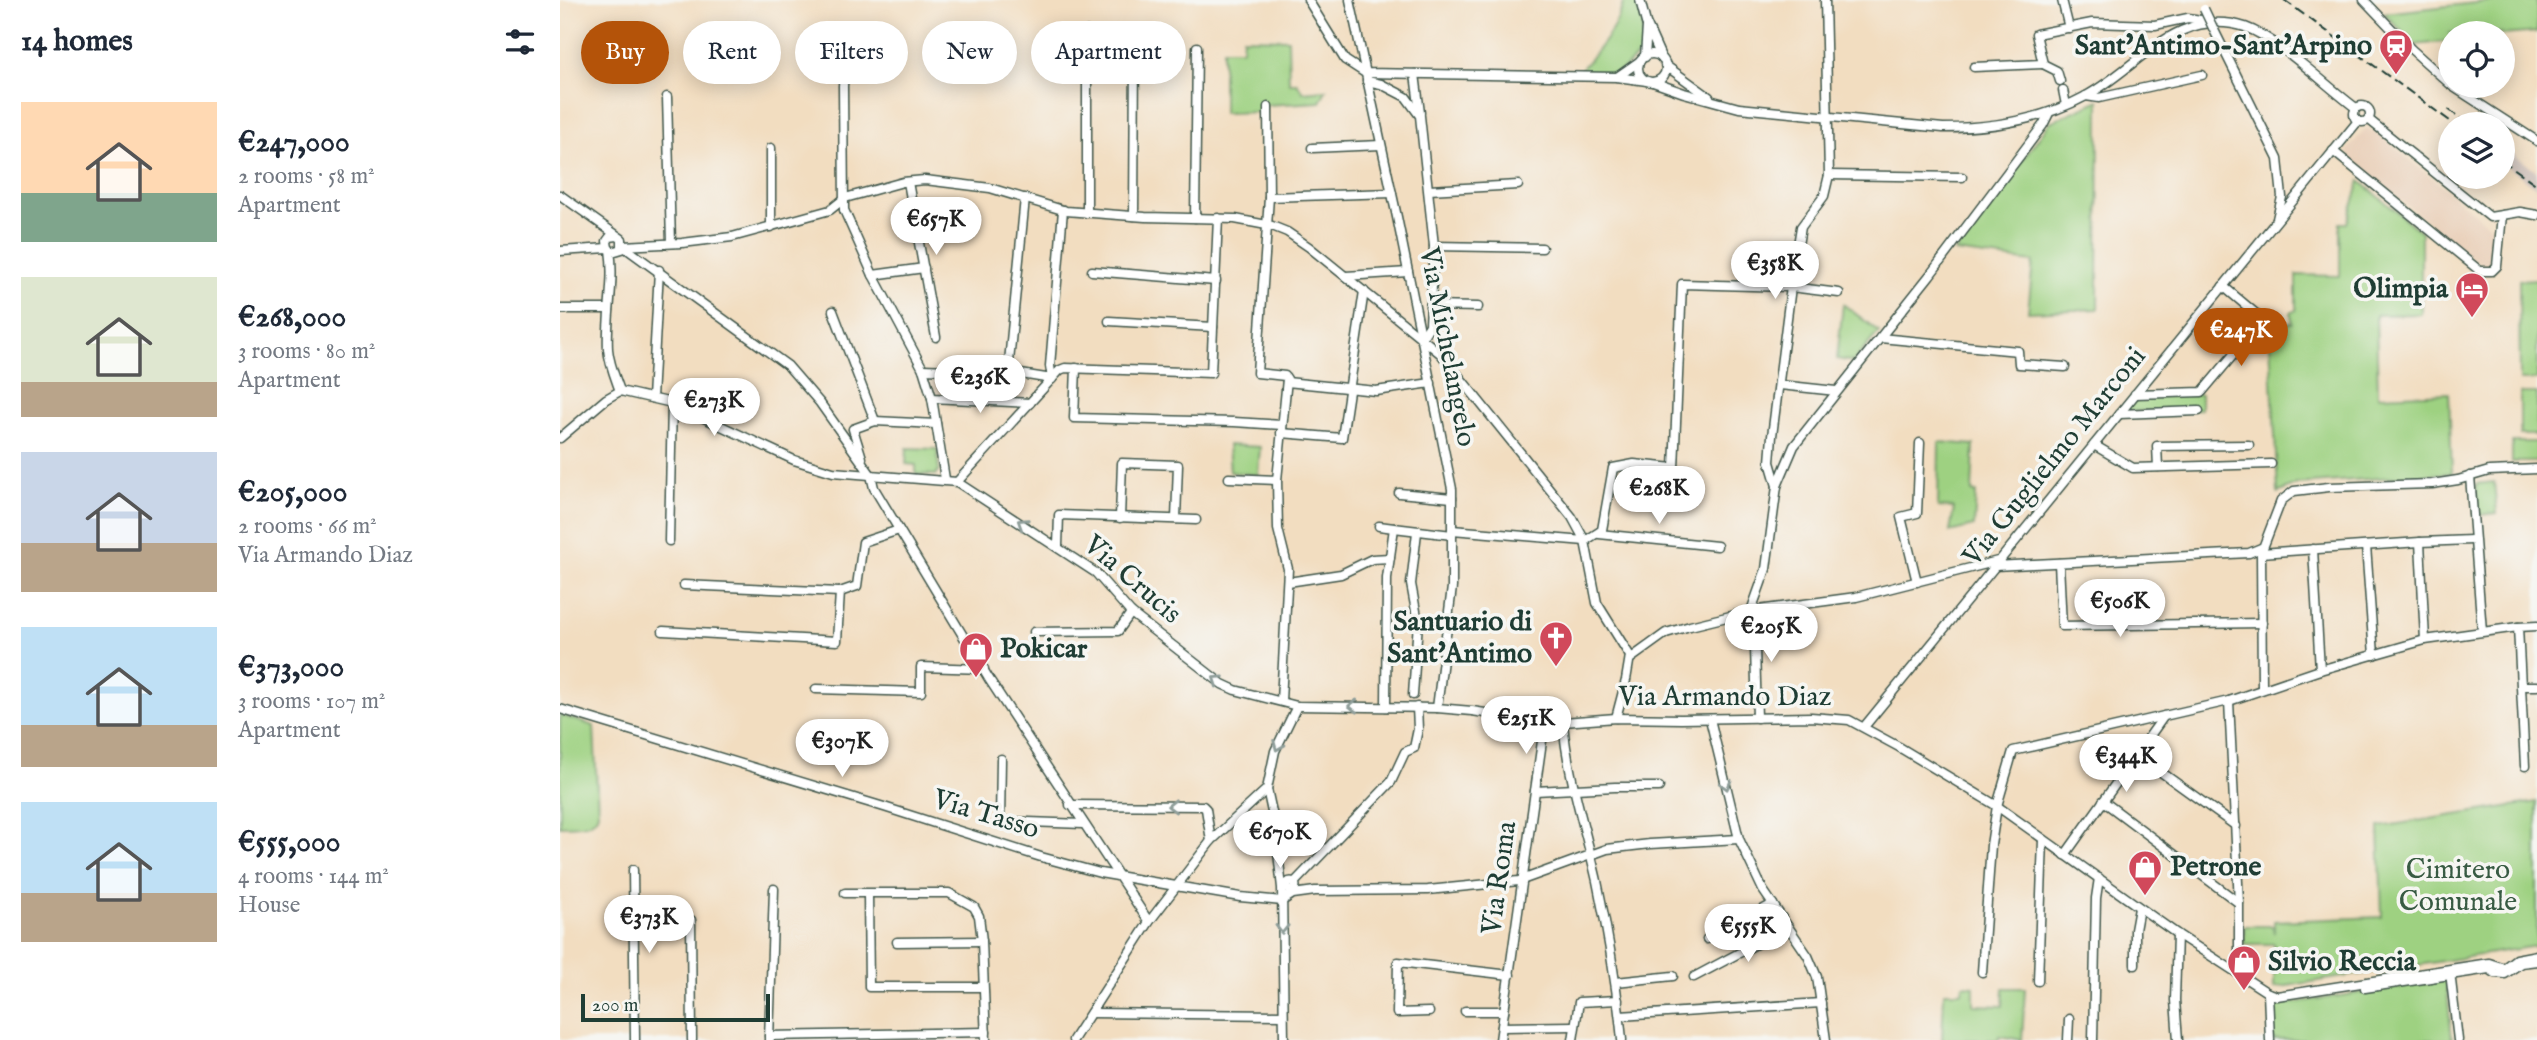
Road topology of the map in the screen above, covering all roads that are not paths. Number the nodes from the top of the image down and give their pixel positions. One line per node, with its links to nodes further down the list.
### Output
1 (1308, 0): 19 (street)
2 (1350, 0): 19 (street, Via Michelangelo)
3 (1640, 0): 8 (street)
4 (1825, 0): 34 (street)
5 (2062, 0): 10 (street)
6 (2200, 0): 59 (street, bridge)
7 (2364, 0): 16 (street)
8 (1646, 23): 12 (street); 13 (street)
9 (2221, 23): 10 (street); 25 (street); 31 (street)
10 (2069, 28): 14 (street)
11 (1197, 47): 57 (street)
12 (1643, 59): 13 (street); 20 (street); 21 (street)
13 (1664, 62): 21 (street); 28 (street)
14 (2043, 64): 15 (street); 29 (street)
15 (1974, 67)
16 (2438, 73)
17 (1415, 74): 19 (street); 20 (street); 33 (street)
18 (2202, 75): 25 (street)
19 (1366, 77): 33 (street); 38 (street, Via Michelangelo)
20 (1617, 77): 21 (street)
21 (1650, 82): 28 (street)
22 (843, 84): 50 (street)
23 (1087, 84): 53 (street)
24 (1135, 84): 56 (street)
25 (2086, 96): 29 (street)
26 (667, 97): 63 (street)
27 (2471, 98): 37 (street)
28 (1717, 103): 34 (street)
29 (2066, 105): 32 (street)
30 (1268, 107): 49 (street)
31 (2356, 108): 35 (street); 36 (street)
32 (2049, 113): 34 (street); 87 (street)
33 (1420, 116): 46 (street)
34 (1826, 117): 42 (street)
35 (2368, 119): 36 (street); 54 (street)
36 (2358, 121): 41 (street, Via Guglielmo Marconi)
37 (2537, 141)
38 (1381, 145): 40 (street); 47 (street, Via Michelangelo)
39 (771, 148): 62 (street)
40 (1311, 148)
41 (2333, 151): 54 (street); 59 (street, Via Guglielmo Marconi)
42 (1829, 175): 43 (street); 76 (street)
43 (1962, 177)
44 (908, 181): 50 (street); 51 (street); 68 (street)
45 (1518, 185): 46 (street)
46 (1429, 190): 64 (street)
47 (1392, 192): 49 (street); 71 (street, Via Michelangelo)
48 (560, 195): 60 (street)
49 (1269, 197): 61 (street)
50 (845, 198): 62 (street); 72 (street)
51 (1025, 198): 52 (street); 92 (street)
52 (1063, 210): 53 (street); 93 (street)
53 (1087, 213): 56 (street)
54 (2502, 215): 55 (street)
55 (2537, 215)
56 (1134, 216): 57 (street)
57 (1195, 218): 58 (street)
58 (1218, 218): 61 (street); 74 (street)
59 (2276, 222): 75 (street, Via Guglielmo Marconi)
60 (597, 224): 65 (street); 65 (street)
61 (1267, 224): 73 (street); 94 (street)
62 (771, 227): 63 (street)
63 (671, 243): 65 (street)
64 (1434, 246): 66 (street); 79 (street)
65 (613, 247): 67 (street); 69 (street); 82 (street)
66 (1542, 248)
67 (560, 251)
68 (924, 268): 72 (street); 86 (street)
69 (659, 270): 101 (street); 115 (street)
70 (1092, 271): 74 (street)
71 (1408, 272): 73 (street); 88 (street, Via Michelangelo)
72 (873, 275): 91 (street)
73 (1346, 276): 77 (street)
74 (1216, 281): 85 (street)
75 (2223, 286): 100 (street, Via Guglielmo Marconi); 100 (street)
76 (1791, 287): 78 (street); 96 (street); 135 (street)
77 (1364, 291): 88 (street); 97 (street)
78 (1839, 293)
79 (1430, 306): 80 (street); 88 (street)
80 (1478, 307)
81 (560, 309): 82 (street)
82 (609, 309): 98 (street)
83 (833, 311): 107 (street)
84 (1109, 321): 85 (street)
85 (1213, 327): 90 (street)
86 (936, 337)
87 (1880, 338): 89 (street); 99 (street)
88 (1421, 339): 95 (street, Via Michelangelo); 138 (street)
89 (2065, 367)
90 (1076, 368): 93 (street); 109 (street)
91 (923, 369): 92 (street); 102 (street)
92 (1008, 372): 93 (street)
93 (1052, 379): 104 (street)
94 (1287, 382): 97 (street); 109 (street)
95 (1431, 383): 97 (street); 126 (street, Via Michelangelo)
96 (1780, 385): 99 (street); 124 (street)
97 (1350, 389): 109 (street)
98 (620, 391): 101 (street); 110 (street)
99 (1836, 391): 124 (street)
100 (2135, 394): 106 (street, Via Guglielmo Marconi)
101 (652, 398): 103 (street)
102 (932, 398): 104 (street); 108 (street)
103 (672, 403): 118 (street); 137 (street)
104 (1030, 403): 123 (street)
105 (2199, 411): 106 (street)
106 (2119, 414): 112 (street, Via Guglielmo Marconi)
107 (875, 421): 108 (street); 115 (street)
108 (936, 424): 121 (street)
109 (1281, 429): 122 (street)
110 (560, 438)
111 (1920, 443): 149 (street)
112 (2094, 444): 116 (street); 147 (street, Via Guglielmo Marconi)
113 (2249, 445): 116 (street)
114 (2271, 464): 116 (street)
115 (864, 466): 118 (street)
116 (2158, 467)
117 (2537, 469): 119 (street)
118 (871, 475): 121 (street); 132 (street)
119 (2470, 476): 144 (street); 158 (street)
120 (1229, 478): 122 (street)
121 (945, 480): 123 (street)
122 (1277, 480): 148 (street)
123 (957, 482): 142 (street, Via Crucis, one-way to 123)
124 (1777, 486): 152 (street)
125 (1399, 493): 126 (street)
126 (1452, 498): 134 (street, Via Michelangelo)
127 (1120, 518): 128 (street); 128 (street); 142 (street)
128 (1176, 519): 129 (street)
129 (1196, 520)
130 (1379, 526): 131 (street)
131 (1394, 528): 133 (street); 145 (street)
132 (899, 530): 151 (street); 163 (street)
133 (1417, 532): 134 (street); 169 (street)
134 (1452, 532): 138 (street); 175 (street, Via Michelangelo)
135 (1599, 534): 138 (street); 141 (street)
136 (2472, 540): 139 (street)
137 (669, 541)
138 (1585, 541): 162 (street)
139 (2420, 542): 140 (street); 160 (street)
140 (2366, 545): 143 (street); 161 (street)
141 (1717, 546)
142 (1058, 547): 153 (street, Via Crucis)
143 (2312, 550): 144 (street); 164 (street)
144 (2261, 551): 146 (street); 154 (street)
145 (1390, 558): 148 (street); 173 (street)
146 (2059, 563): 147 (street); 154 (street)
147 (1997, 564): 149 (street); 183 (street, Via Guglielmo Marconi)
148 (1288, 582): 170 (street)
149 (1917, 582): 152 (street)
150 (684, 585): 151 (street)
151 (840, 592): 157 (street)
152 (1752, 611): 162 (street); 179 (street)
153 (1131, 612): 159 (street); 170 (street, Via Crucis, one-way to 153)
154 (2262, 622): 167 (street)
155 (2537, 626): 156 (street)
156 (2518, 627): 158 (street); 165 (street)
157 (663, 631)
158 (2482, 631): 160 (street)
159 (1034, 632)
160 (2425, 640): 161 (street)
161 (2374, 654): 164 (street)
162 (1630, 660): 178 (street)
163 (984, 669): 168 (street); 192 (street)
164 (2320, 670): 167 (street)
165 (2522, 686): 166 (street); 186 (street)
166 (2537, 686)
167 (2262, 688): 171 (street)
168 (817, 689)
169 (1413, 695)
170 (1281, 701): 172 (street, Via Crucis)
171 (2229, 702): 177 (street); 195 (street)
172 (1297, 706): 173 (street, Via Crucis, one-way to 172); 188 (street, one-way to 188)
173 (1386, 707): 174 (street, Via Crucis)
174 (1417, 707): 175 (street, Via Armando Diaz); 206 (street)
175 (1437, 708): 181 (street, Via Armando Diaz)
176 (560, 709): 202 (street, Via Tasso)
177 (2164, 716): 184 (street); 193 (street)
178 (1616, 718): 180 (street, Via Armando Diaz); 182 (street, Via Armando Diaz)
179 (1757, 718): 180 (street, Via Armando Diaz); 183 (street, Via Armando Diaz)
180 (1710, 719): 196 (street, one-way to 196)
181 (1542, 721): 182 (street, Via Armando Diaz); 190 (street, Via Roma)
182 (1563, 723): 189 (street)
183 (1864, 727): 193 (street, Via Armando Diaz)
184 (2136, 754): 191 (street); 195 (street)
185 (1001, 759): 194 (street)
186 (2525, 766)
187 (1659, 787): 189 (street)
188 (1267, 789): 198 (street); 206 (street)
189 (1575, 789): 190 (street); 200 (street)
190 (1535, 791): 204 (street, Via Roma)
191 (2103, 801): 199 (street); 211 (street)
192 (1070, 805): 194 (street); 198 (street, one-way to 192)
193 (1997, 806): 197 (street, Via Armando Diaz); 224 (street)
194 (1083, 824): 202 (street)
195 (2236, 826): 211 (street)
196 (1739, 839): 200 (street); 212 (street)
197 (2043, 839): 199 (street, Via Armando Diaz); 230 (street)
198 (1211, 841): 205 (street)
199 (2065, 855): 203 (street, Via Armando Diaz)
200 (1590, 856): 204 (street); 231 (street)
201 (633, 870): 247 (street)
202 (1118, 876): 205 (street, Via Tasso); 215 (street)
203 (2099, 878): 213 (street, Via Armando Diaz); 256 (street)
204 (1524, 881): 206 (street); 226 (street, Via Roma)
205 (1177, 887): 210 (street, Via Tasso); 215 (street)
206 (1292, 888): 210 (street); 210 (street)
207 (774, 889): 246 (street)
208 (845, 893): 209 (street)
209 (868, 894): 219 (street); 232 (street)
210 (1282, 901): 240 (street, one-way to 240)
211 (2239, 903): 227 (street)
212 (1773, 904): 216 (street); 218 (street)
213 (2139, 908): 217 (street, Via Armando Diaz); 223 (street)
214 (691, 920): 248 (street)
215 (1149, 922): 239 (street)
216 (1788, 927): 229 (street); 235 (street)
217 (2177, 934): 227 (street, Via Armando Diaz); 257 (street)
218 (1707, 939)
219 (982, 941): 220 (street); 232 (street)
220 (897, 942)
221 (2537, 955): 225 (street)
222 (2537, 961): 225 (street)
223 (2135, 965)
224 (1982, 972)
225 (2450, 972): 233 (street); 259 (street)
226 (1510, 975): 236 (street, Via Roma); 237 (street)
227 (2239, 975): 233 (street, Via Armando Diaz)
228 (1673, 976): 231 (street)
229 (1693, 977)
230 (2038, 981)
231 (1616, 982): 234 (street)
232 (982, 987): 245 (street)
233 (2269, 998): 258 (street)
234 (1618, 1000): 241 (street); 243 (street)
235 (1821, 1003): 241 (street); 254 (street)
236 (1504, 1011): 238 (street); 244 (street, Via Roma)
237 (1429, 1012)
238 (1465, 1012)
239 (1091, 1013): 240 (street); 249 (street)
240 (1283, 1015): 250 (street)
241 (1620, 1016): 253 (street)
242 (2069, 1019): 255 (street)
243 (1574, 1026): 244 (street); 252 (street)
244 (1502, 1027): 251 (street, Via Roma)
245 (986, 1036): 246 (street)
246 (769, 1038)
247 (635, 1040)
248 (692, 1040)
249 (1073, 1040)
250 (1284, 1040)
251 (1500, 1040)
252 (1573, 1040)
253 (1622, 1040)
254 (1826, 1040)
255 (2068, 1040)
256 (2093, 1040)
257 (2178, 1040)
258 (2270, 1040)
259 (2458, 1040)

